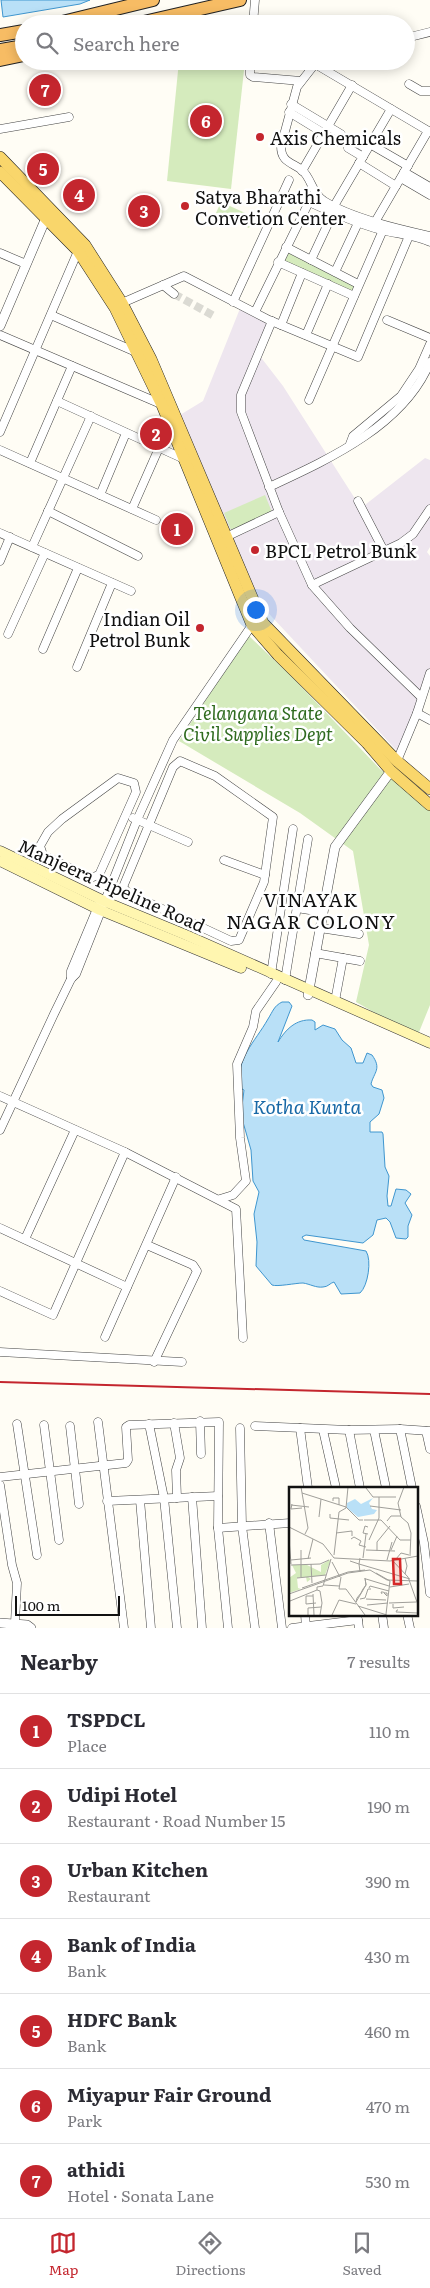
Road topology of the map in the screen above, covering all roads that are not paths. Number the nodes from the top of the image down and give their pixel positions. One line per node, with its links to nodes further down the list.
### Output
1 (153, 0): 4 (highway)
2 (240, 0): 5 (highway)
3 (255, 0): 6 (street)
4 (91, 15)
5 (174, 15)
6 (254, 15)
7 (15, 32): 9 (highway)
8 (430, 32): 10 (street)
9 (0, 35)
10 (415, 36)
11 (15, 48): 12 (highway)
12 (0, 50)
13 (15, 58): 14 (highway)
14 (0, 60)
15 (250, 70): 18 (street)
16 (310, 70): 18 (street)
17 (326, 70): 20 (street)
18 (301, 81): 22 (street)
19 (408, 84): 21 (street)
20 (352, 85): 23 (street); 26 (street)
21 (430, 93)
22 (290, 108): 26 (street); 32 (street)
23 (391, 109): 27 (street); 29 (street)
24 (69, 117): 25 (street)
25 (0, 129)
26 (326, 130): 28 (street); 32 (street)
27 (429, 132): 34 (street)
28 (340, 138)
29 (369, 146): 31 (street); 31 (street); 34 (street)
30 (0, 157): 61 (main road)
31 (361, 160): 36 (street); 39 (street)
32 (302, 171): 39 (street)
33 (0, 172): 40 (main road)
34 (405, 172): 36 (street); 37 (street); 38 (street)
35 (289, 180): 60 (street)
36 (396, 186): 41 (street)
37 (430, 187)
38 (430, 195)
39 (333, 209): 41 (street); 42 (street); 47 (street); 50 (street)
40 (46, 218): 48 (main road); 52 (street)
41 (375, 222): 45 (street)
42 (358, 223): 43 (street); 53 (street)
43 (382, 230): 44 (street); 56 (street)
44 (409, 236): 46 (street); 72 (street)
45 (430, 236)
46 (430, 242)
47 (286, 247): 50 (street); 51 (street)
48 (78, 251): 63 (street); 74 (main road)
49 (0, 253): 52 (street)
50 (311, 260): 53 (street)
51 (278, 262): 54 (street); 62 (street)
52 (26, 264): 67 (street)
53 (335, 272): 56 (street)
54 (302, 273): 55 (street); 66 (street)
55 (328, 284): 59 (street); 69 (street)
56 (358, 284): 59 (street)
57 (163, 285): 58 (street); 60 (street); 61 (street)
58 (174, 294)
59 (354, 296): 72 (street)
60 (233, 302): 62 (street)
61 (122, 303): 99 (main road)
62 (255, 312): 65 (street)
63 (50, 315): 73 (street); 74 (street)
64 (387, 320): 70 (street)
65 (272, 321): 66 (street); 90 (street)
66 (281, 325): 69 (street)
67 (0, 326)
68 (0, 335): 73 (street)
69 (306, 335): 72 (street)
70 (430, 338)
71 (430, 344): 77 (street)
72 (332, 346): 78 (street)
73 (35, 350): 76 (street); 83 (street)
74 (138, 352): 80 (main road)
75 (430, 362): 77 (street)
76 (72, 366): 79 (street); 80 (street)
77 (425, 372): 90 (street)
78 (309, 400)
79 (57, 401): 81 (street); 88 (street)
80 (162, 405): 82 (main road)
81 (91, 416): 84 (street); 89 (street)
82 (170, 423): 85 (street); 87 (main road)
83 (0, 432)
84 (126, 432): 85 (street); 91 (street)
85 (160, 448): 87 (street); 94 (street)
86 (0, 450): 88 (street)
87 (185, 460): 110 (main road)
88 (30, 464): 89 (street)
89 (63, 478): 91 (street); 95 (street)
90 (269, 487): 96 (street)
91 (100, 495): 94 (street)
92 (358, 501): 102 (street)
93 (430, 508): 102 (street)
94 (132, 510): 97 (street)
95 (48, 511): 101 (street); 104 (street)
96 (279, 512): 99 (street); 108 (street)
97 (156, 520)
98 (0, 533): 100 (street)
99 (226, 537): 118 (main road)
100 (10, 538): 101 (street); 105 (street)
101 (32, 547): 103 (street)
102 (384, 551): 108 (street)
103 (45, 553): 106 (street); 111 (street)
104 (138, 556)
105 (0, 561)
106 (78, 568): 107 (street); 112 (street)
107 (112, 583): 109 (street); 113 (street)
108 (312, 585): 115 (street)
109 (131, 592)
110 (252, 625): 118 (main road); 124 (street)
111 (8, 634)
112 (43, 649)
113 (77, 667)
114 (430, 673): 115 (street)
115 (421, 697): 116 (street)
116 (417, 712): 117 (street); 119 (street)
117 (430, 720)
118 (359, 728): 119 (main road); 120 (main road)
119 (397, 761): 121 (main road)
120 (391, 771): 122 (main road); 135 (street)
121 (429, 786)
122 (430, 805)
123 (126, 815): 123 (street); 124 (street)
124 (137, 820): 125 (street); 133 (street)
125 (149, 825): 128 (street); 132 (street); 138 (street)
126 (293, 829): 144 (street)
127 (308, 839): 134 (street)
128 (188, 842)
129 (0, 852): 133 (main road, Manjeera Pipeline Road)
130 (224, 860): 132 (street)
131 (0, 861): 133 (main road, Manjeera Pipeline Road)
132 (266, 875): 138 (street)
133 (102, 903): 139 (main road, Manjeera Pipeline Road); 150 (street)
134 (297, 908): 135 (street); 144 (street)
135 (322, 912): 136 (street)
136 (320, 928): 137 (street); 140 (street)
137 (359, 934)
138 (239, 940): 141 (street)
139 (196, 945): 141 (main road, Manjeera Pipeline Road); 144 (main road, Manjeera Pipeline Road)
140 (315, 953): 142 (street); 145 (street)
141 (233, 957): 144 (main road, Manjeera Pipeline Road)
142 (343, 958): 143 (street); 146 (street)
143 (360, 961)
144 (277, 979): 145 (main road, Manjeera Pipeline Road); 155 (street)
145 (308, 992): 146 (main road, Manjeera Pipeline Road); 148 (main road, Manjeera Pipeline Road)
146 (335, 1001): 147 (main road, Manjeera Pipeline Road)
147 (430, 1043)
148 (430, 1049)
149 (0, 1096): 150 (street)
150 (13, 1101): 151 (street); 152 (street)
151 (0, 1130)
152 (75, 1130): 153 (street); 157 (street)
153 (125, 1152): 154 (street); 159 (street)
154 (176, 1177): 155 (street); 158 (street)
155 (220, 1199): 163 (street)
156 (0, 1228): 157 (street)
157 (24, 1239): 159 (street)
158 (147, 1244): 160 (street); 165 (street)
159 (76, 1263): 160 (street); 161 (street)
160 (127, 1287): 162 (street)
161 (0, 1292)
162 (106, 1337)
163 (243, 1338)
164 (0, 1352): 165 (street)
165 (154, 1362): 166 (street)
166 (182, 1362)
167 (200, 1421): 169 (street); 183 (street); 195 (street)
168 (98, 1422): 184 (street)
169 (174, 1423): 171 (street); 198 (street)
170 (17, 1424): 187 (street)
171 (149, 1424): 184 (street); 197 (street)
172 (44, 1425): 186 (street)
173 (70, 1426): 185 (street)
174 (255, 1426): 176 (street)
175 (240, 1428): 206 (street)
176 (300, 1428): 178 (street); 190 (street)
177 (400, 1429): 180 (street); 181 (street); 194 (street)
178 (323, 1430): 179 (street); 191 (street)
179 (349, 1430): 180 (street); 192 (street)
180 (374, 1430): 193 (street)
181 (428, 1431): 182 (street)
182 (430, 1449)
183 (201, 1454)
184 (103, 1466): 185 (street); 200 (street)
185 (75, 1469): 186 (street); 202 (street)
186 (49, 1472): 187 (street); 208 (street)
187 (24, 1474): 188 (street); 210 (street)
188 (0, 1477)
189 (0, 1485): 201 (street)
190 (308, 1487)
191 (336, 1487)
192 (360, 1487)
193 (386, 1487)
194 (412, 1487)
195 (218, 1496): 196 (street); 207 (street)
196 (192, 1497): 198 (street); 221 (street)
197 (164, 1498): 198 (street); 199 (street); 220 (street)
198 (177, 1498)
199 (140, 1500): 200 (street); 219 (street)
200 (107, 1501): 218 (street)
201 (2, 1504): 213 (street)
202 (79, 1504)
203 (289, 1522): 204 (street)
204 (268, 1523): 206 (street); 224 (street)
205 (418, 1524): 209 (street)
206 (242, 1526): 207 (street); 223 (street)
207 (218, 1528): 222 (street)
208 (59, 1540)
209 (420, 1543): 211 (street)
210 (37, 1555)
211 (430, 1593)
212 (358, 1621): 215 (street)
213 (15, 1623): 214 (street); 217 (street)
214 (3, 1625)
215 (332, 1626): 216 (street)
216 (306, 1627): 225 (street)
217 (31, 1628)
218 (124, 1628)
219 (151, 1628)
220 (177, 1628)
221 (202, 1628)
222 (228, 1628)
223 (255, 1628)
224 (282, 1628)
225 (292, 1628)

